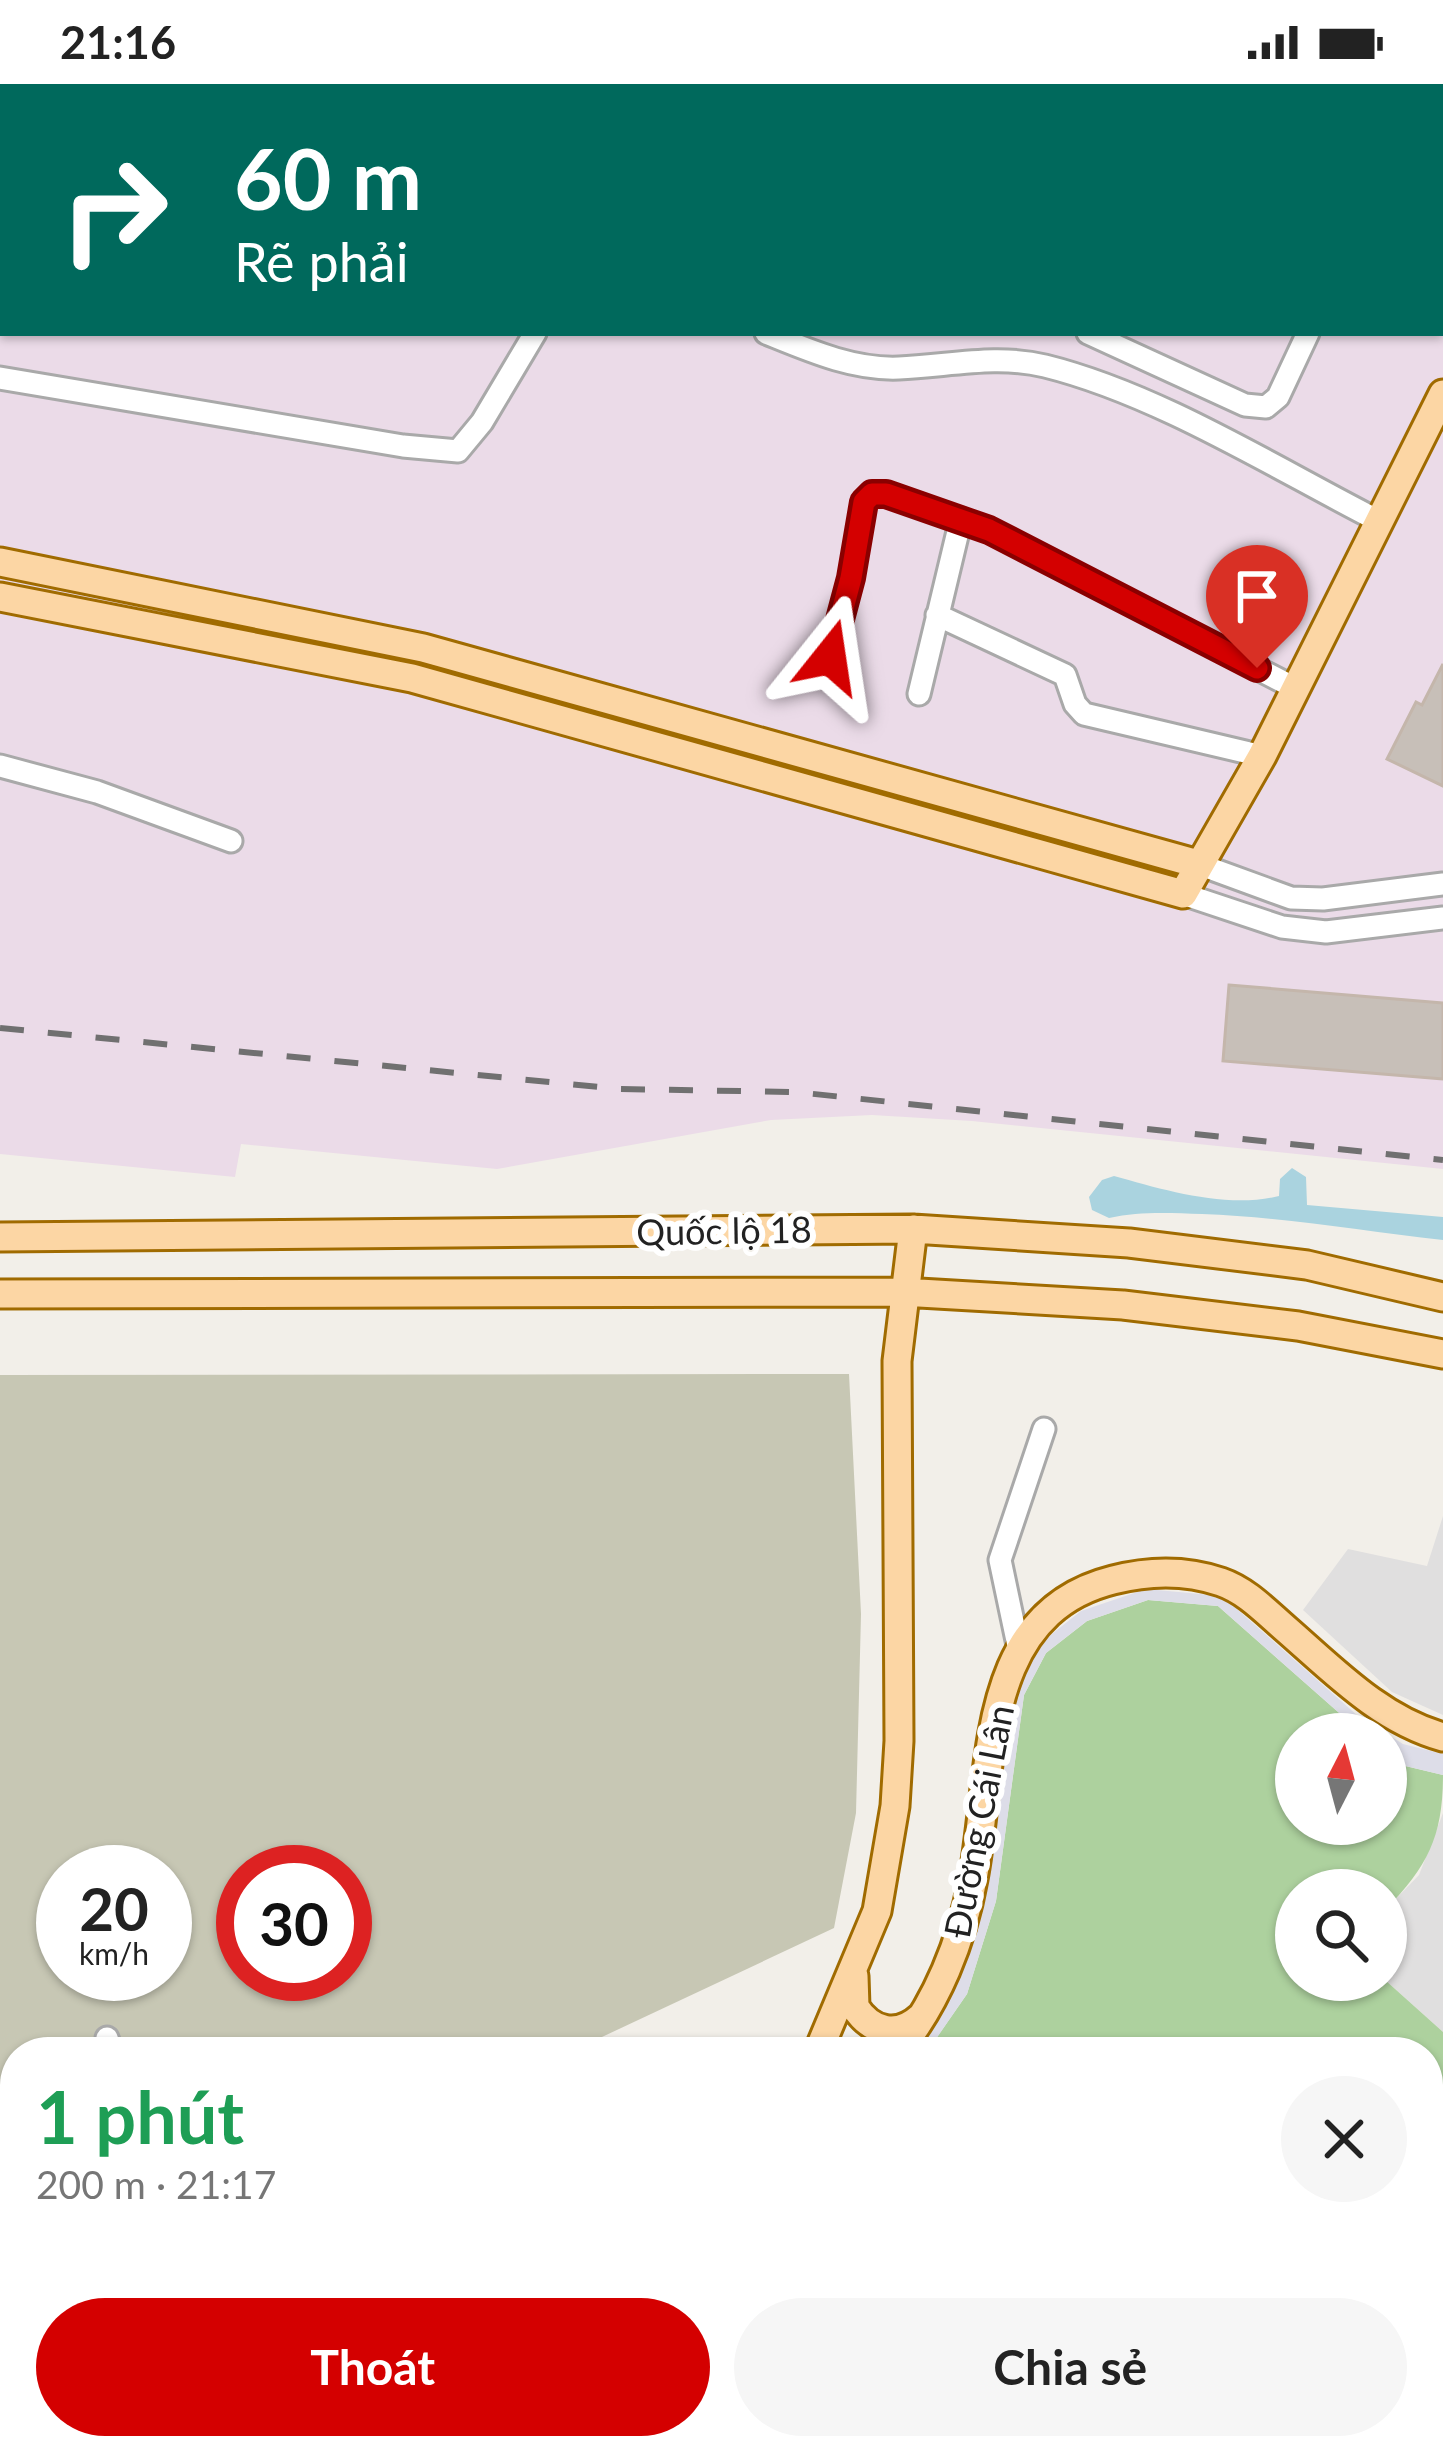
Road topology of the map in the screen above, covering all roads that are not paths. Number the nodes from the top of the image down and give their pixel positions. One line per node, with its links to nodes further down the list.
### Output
1 (533, 336): 5 (street)
2 (773, 336): 8 (street)
3 (1095, 336): 4 (street)
4 (1307, 336)
5 (0, 378)
6 (1439, 409): 8 (main road)
7 (962, 519): 11 (street); 12 (street); 13 (street)
8 (1379, 521): 13 (main road)
9 (0, 562): 18 (main road)
10 (0, 597): 20 (main road)
11 (938, 615): 14 (street); 15 (street)
12 (830, 657)
13 (1295, 688): 15 (main road)
14 (919, 694)
15 (1262, 756): 18 (main road)
16 (0, 766): 17 (street)
17 (231, 841)
18 (1198, 864): 19 (street); 20 (main road)
19 (1443, 884)
20 (1183, 894): 21 (street)
21 (1443, 918)
22 (913, 1228): 23 (main road, Quốc lộ 18); 24 (main road); 26 (main road, Quốc lộ 18)
23 (0, 1238)
24 (902, 1292): 25 (main road, Quốc lộ 18); 27 (main road, Quốc lộ 18); 31 (main road)
25 (0, 1294)
26 (1443, 1297)
27 (1443, 1354)
28 (1044, 1429): 29 (street)
29 (1019, 1650): 30 (main road, Đường Cái Lân); 32 (main road, Đường Cái Lân)
30 (1443, 1738)
31 (856, 1970): 32 (main road); 33 (main road)
32 (927, 2008): 34 (main road, Đường Cái Lân)
33 (825, 2037)
34 (907, 2037)

